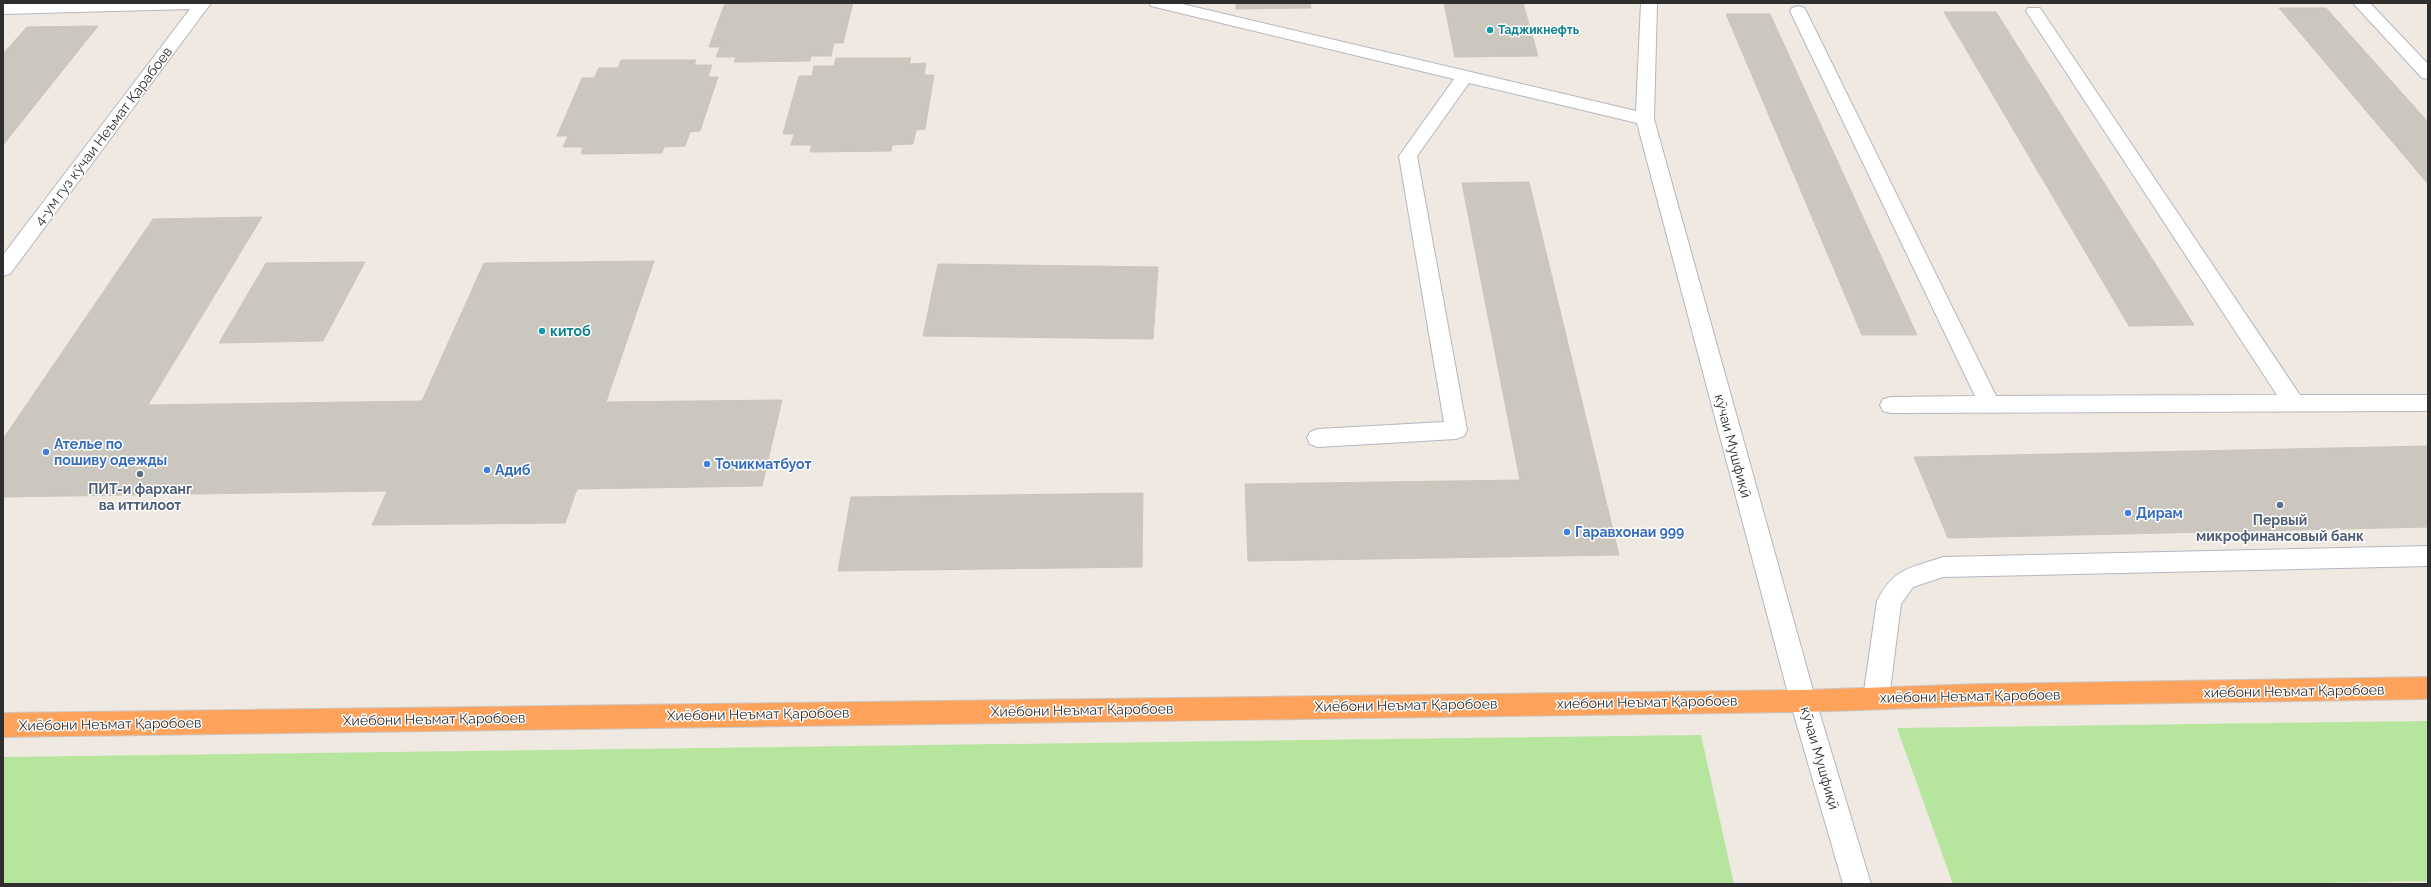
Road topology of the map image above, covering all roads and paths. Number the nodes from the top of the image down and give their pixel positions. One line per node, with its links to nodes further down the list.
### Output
1 (202, 3): 5 (street); 12 (street, 4-ум гуз кӯчаи Неъмат Қарабоев)
2 (1157, 3): 10 (street)
3 (1649, 3): 11 (street, кӯчаи Мушфиқӣ)
4 (2362, 3): 9 (street)
5 (49, 5): 8 (street)
6 (1798, 11): 14 (street)
7 (2034, 11): 15 (street)
8 (6, 12)
9 (2428, 74)
10 (1465, 76): 11 (street); 17 (street)
11 (1645, 119): 21 (street, кӯчаи Мушфиқӣ)
12 (3, 269)
13 (2428, 403): 15 (street)
14 (1989, 404): 15 (street); 16 (street)
15 (2294, 404)
16 (1891, 405)
17 (1318, 438)
18 (2428, 556): 20 (street)
19 (2428, 688): 20 (highway, хиёбони Неъмат Қаробоев)
20 (1876, 698): 21 (highway, хиёбони Неъмат Қаробоев)
21 (1803, 701): 22 (highway, хиёбони Неъмат Қаробоев); 24 (street, кӯчаи Мушфиқӣ)
22 (1513, 704): 23 (highway, Хиёбони Неъмат Қаробоев)
23 (3, 725)
24 (1856, 884)

